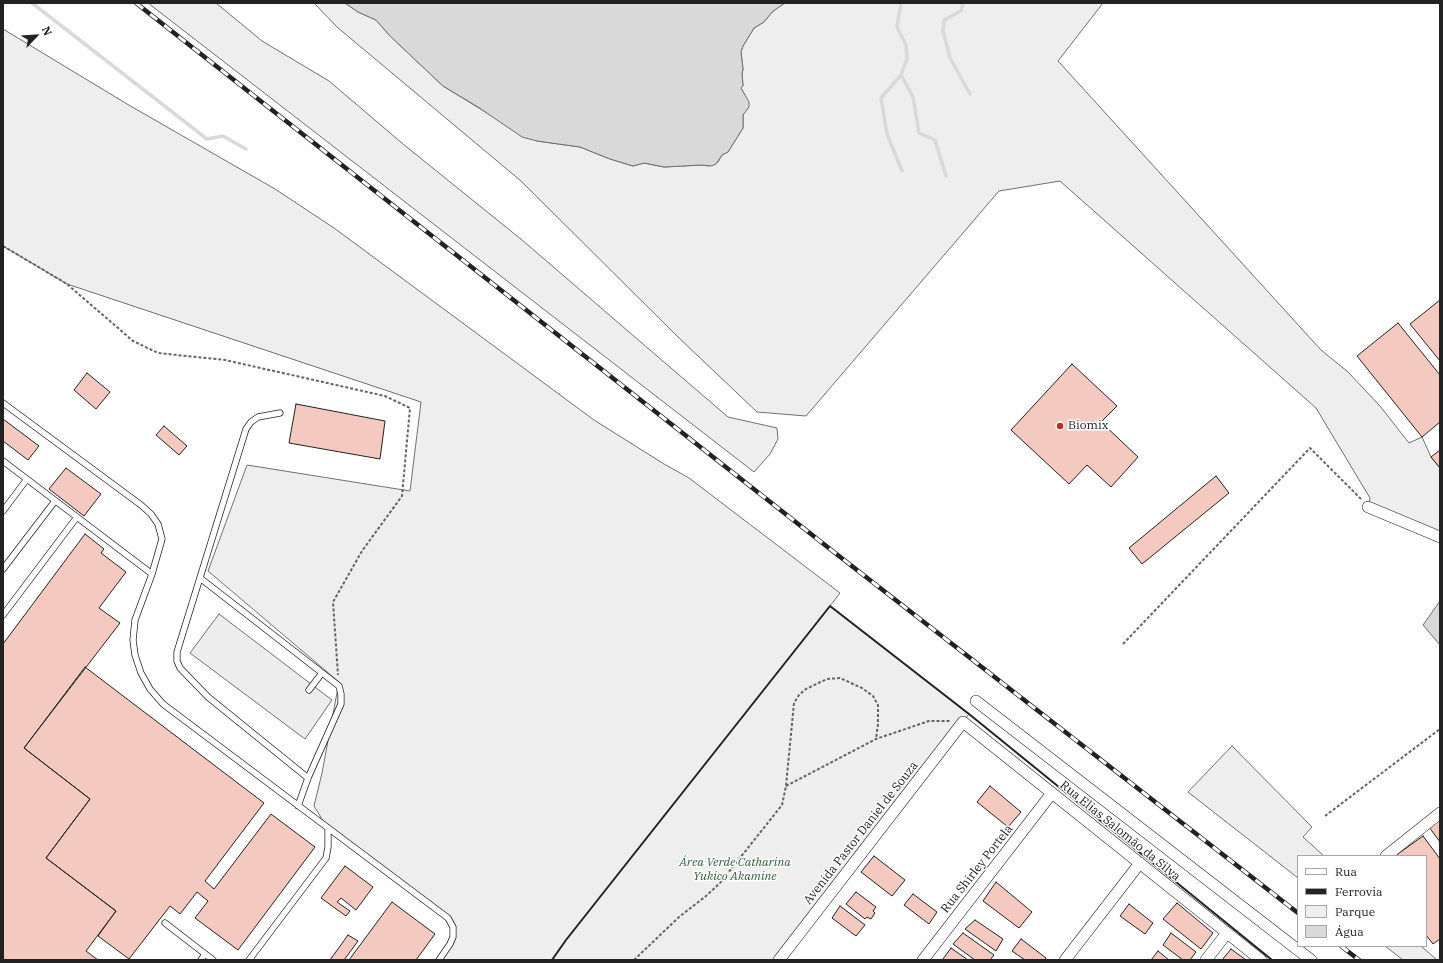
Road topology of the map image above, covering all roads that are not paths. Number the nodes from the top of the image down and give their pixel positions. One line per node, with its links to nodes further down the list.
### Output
1 (3, 403): 11 (lane)
2 (280, 413): 12 (lane)
3 (3, 461): 4 (lane)
4 (27, 479): 5 (lane); 7 (lane)
5 (56, 501): 8 (lane); 10 (lane)
6 (1368, 507): 9 (street)
7 (3, 511)
8 (77, 517): 11 (lane); 13 (lane)
9 (1440, 538)
10 (3, 570)
11 (152, 574): 20 (lane)
12 (200, 578): 14 (lane); 18 (lane)
13 (3, 615)
14 (322, 673): 15 (lane); 18 (lane)
15 (309, 690)
16 (976, 701): 37 (street)
17 (963, 722): 19 (street, Rua Elias Salomão da Silva); 32 (street, Avenida Pastor Daniel de Souza)
18 (308, 778): 20 (lane)
19 (1052, 794): 24 (street, Rua Elias Salomão da Silva); 33 (street, Rua Shirley Portela)
20 (298, 806): 22 (lane)
21 (1440, 813): 23 (street)
22 (328, 829): 30 (lane); 31 (lane)
23 (1387, 855)
24 (1140, 864): 26 (street, Rua Elias Salomão da Silva); 34 (street)
25 (165, 923): 27 (lane)
26 (1227, 933): 35 (street); 36 (street, Rua Elias Salomão da Silva)
27 (205, 954): 28 (lane); 29 (lane)
28 (201, 960)
29 (213, 960)
30 (249, 960)
31 (439, 960)
32 (779, 960)
33 (923, 960)
34 (1065, 960)
35 (1206, 960)
36 (1261, 960)
37 (1311, 960)

